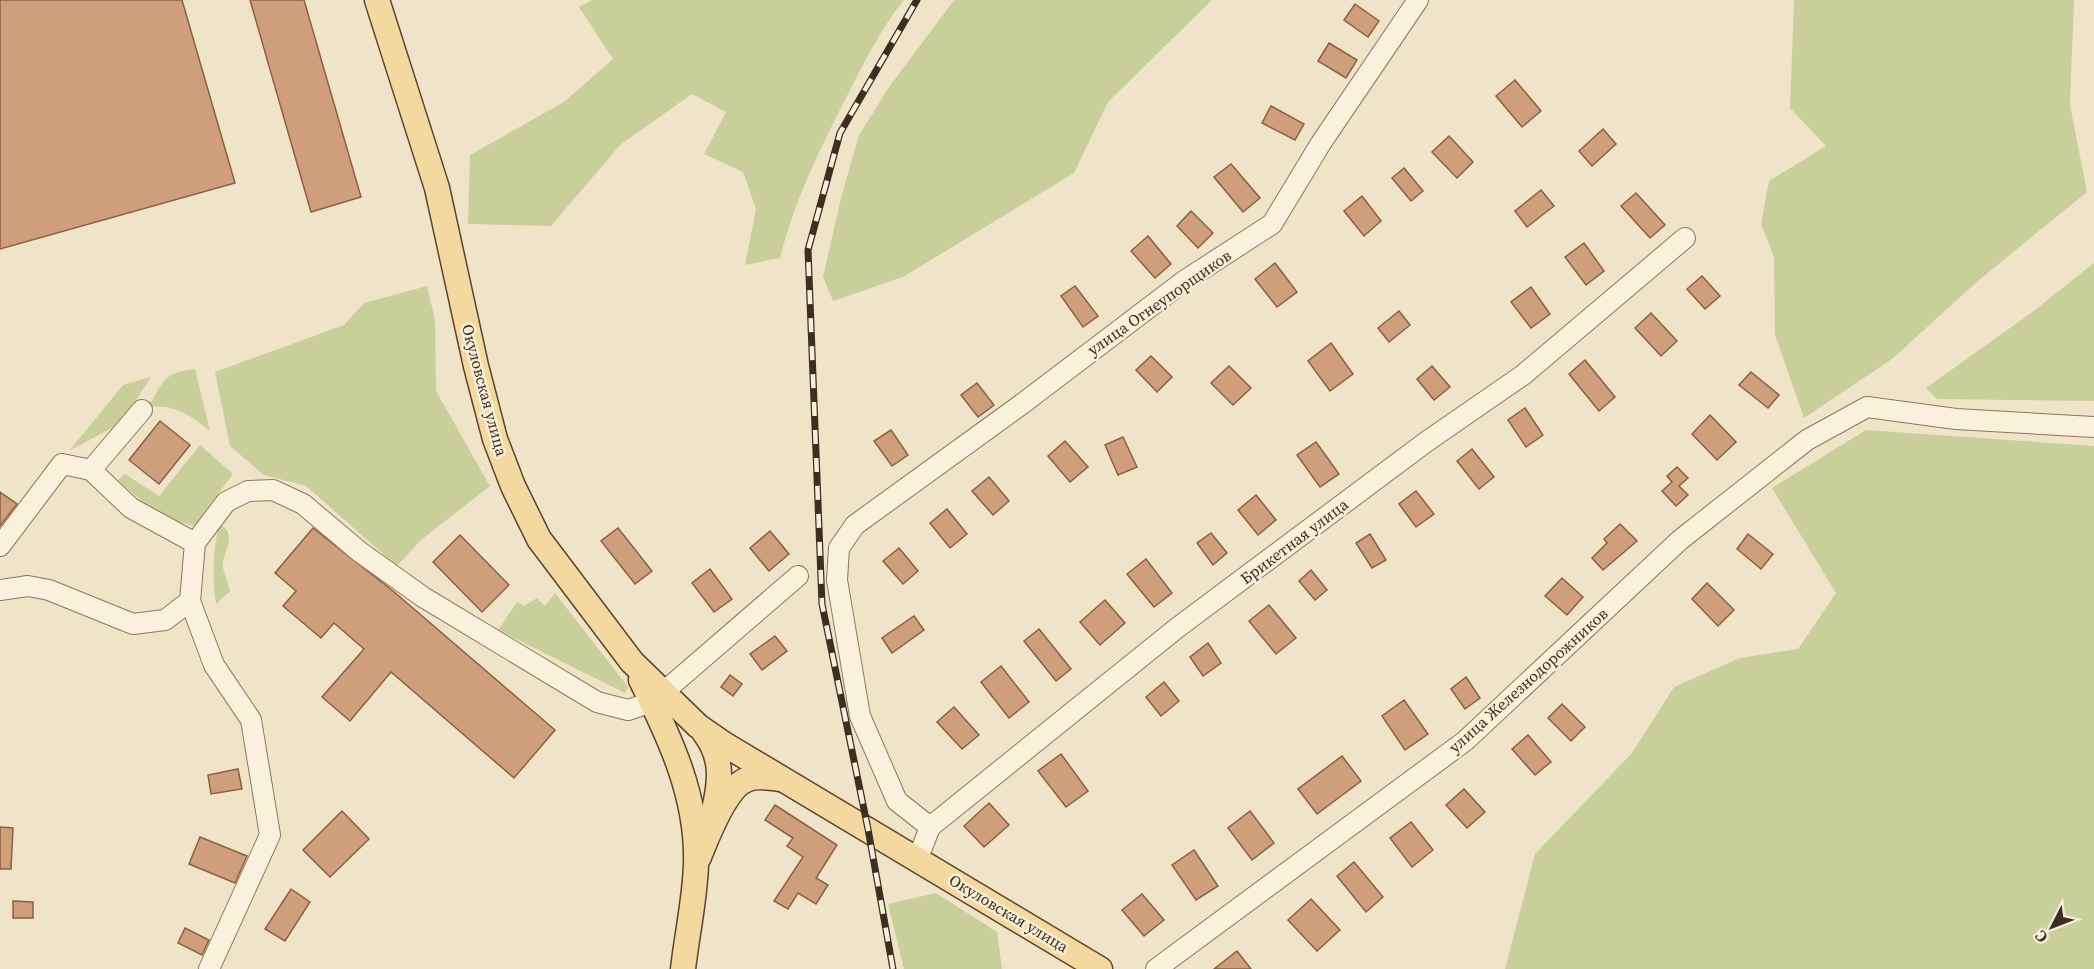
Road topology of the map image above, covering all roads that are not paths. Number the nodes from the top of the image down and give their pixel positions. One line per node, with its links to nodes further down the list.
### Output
1 (377, 0): 12 (main road, Окуловская улица)
2 (1418, 0): 18 (street, улица Огнеупорщиков)
3 (1685, 238): 18 (street, Брикетная улица)
4 (142, 410): 6 (street)
5 (2094, 427): 25 (street, улица Железнодорожников)
6 (91, 470): 7 (street); 8 (street)
7 (195, 543): 11 (street); 12 (street)
8 (0, 546)
9 (798, 576): 12 (street)
10 (0, 590): 11 (street)
11 (190, 601): 22 (street)
12 (657, 698): 13 (main road, Окуловская улица); 17 (main road)
13 (698, 726): 14 (main road, Окуловская улица); 15 (main road)
14 (754, 762): 15 (main road); 16 (main road, Окуловская улица)
15 (719, 764): 17 (main road); 19 (main road)
16 (786, 780): 19 (main road); 20 (main road, Окуловская улица)
17 (691, 810): 21 (main road)
18 (930, 827): 20 (street, Брикетная улица)
19 (707, 836): 21 (main road)
20 (918, 858): 24 (main road, Окуловская улица)
21 (696, 864): 23 (main road)
22 (209, 969)
23 (683, 969)
24 (1100, 969)
25 (1156, 969)

